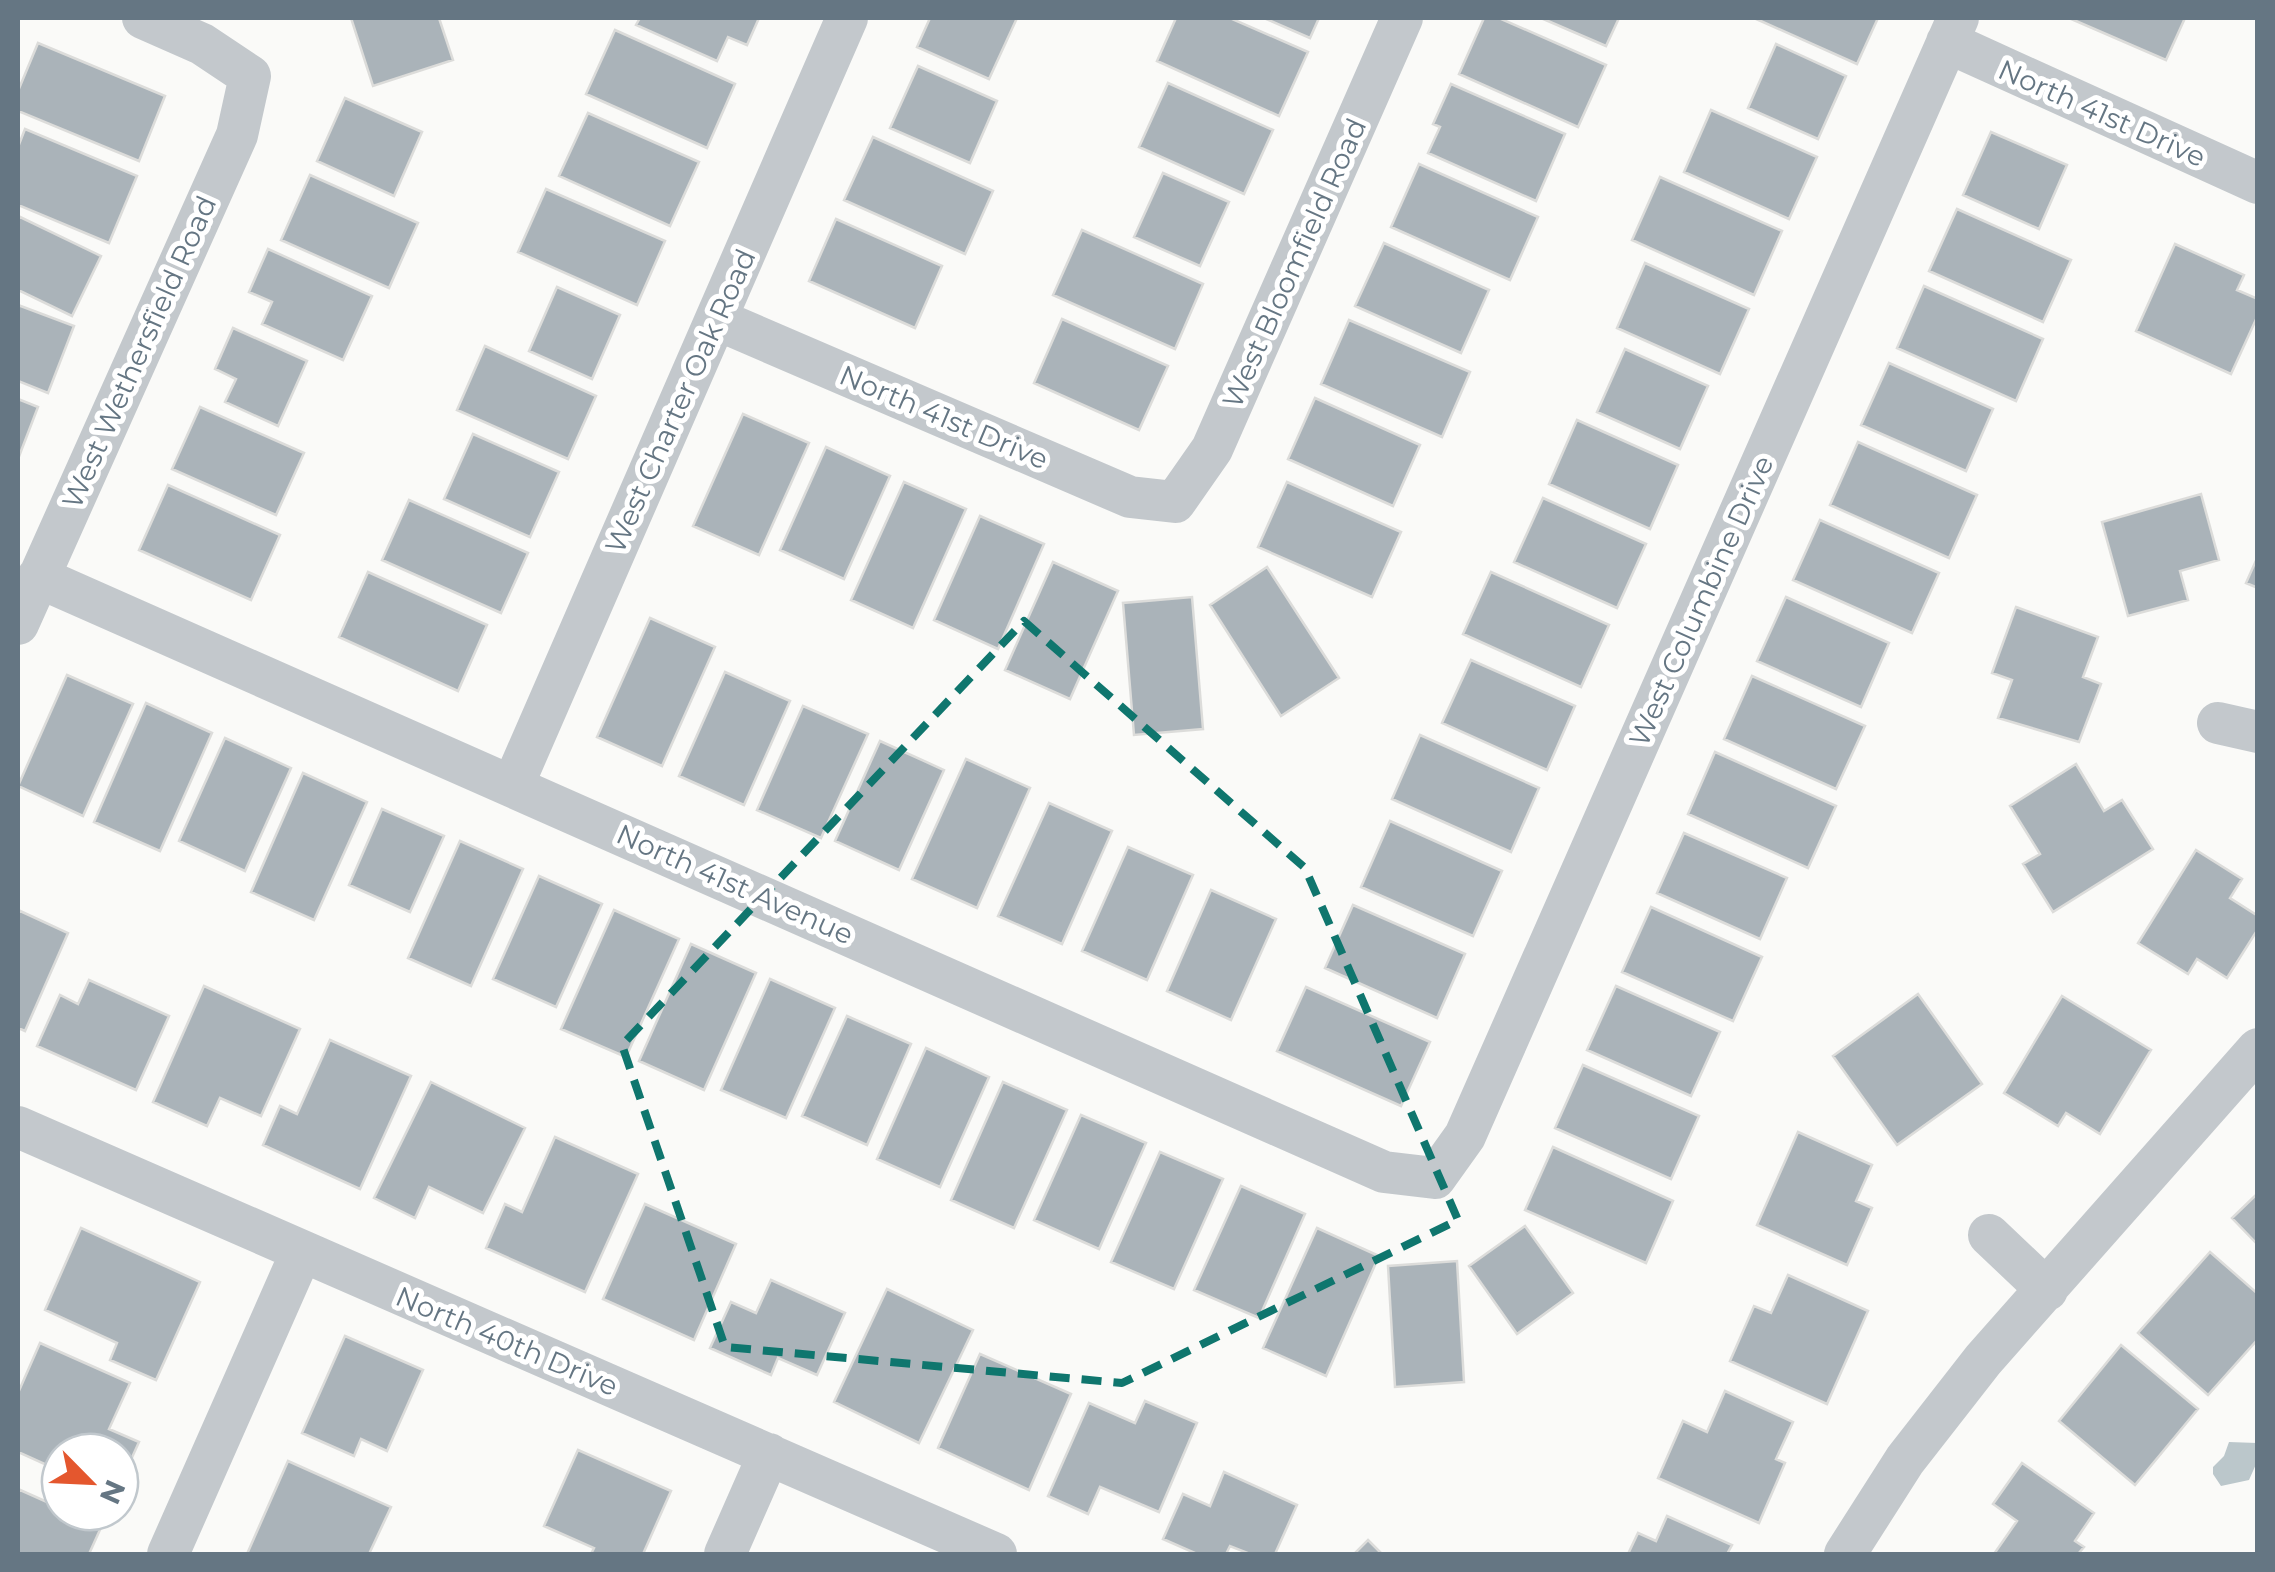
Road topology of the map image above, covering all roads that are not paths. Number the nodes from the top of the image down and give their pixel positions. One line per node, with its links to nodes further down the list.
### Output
1 (142, 18): 8 (street, West Wethersfield Road)
2 (848, 18): 6 (street, West Charter Oak Road)
3 (1402, 18): 7 (street, West Bloomfield Road)
4 (1952, 30): 5 (street, North 41st Drive); 13 (street, West Columbine Drive)
5 (2258, 183)
6 (716, 319): 7 (street, North 41st Drive); 10 (street, West Charter Oak Road)
7 (1175, 502)
8 (38, 576): 9 (street, West Wethersfield Road); 10 (street, North 41st Avenue)
9 (18, 624)
10 (513, 785): 13 (street, North 41st Avenue)
11 (2258, 1049): 16 (street)
12 (18, 1127): 15 (street, North 40th Drive)
13 (1435, 1178)
14 (1989, 1236): 16 (street)
15 (301, 1253): 17 (street, North 40th Drive); 18 (street)
16 (2047, 1290): 21 (street)
17 (769, 1454): 19 (street); 20 (street, North 40th Drive)
18 (168, 1554)
19 (725, 1554)
20 (996, 1554)
21 (1845, 1554)

